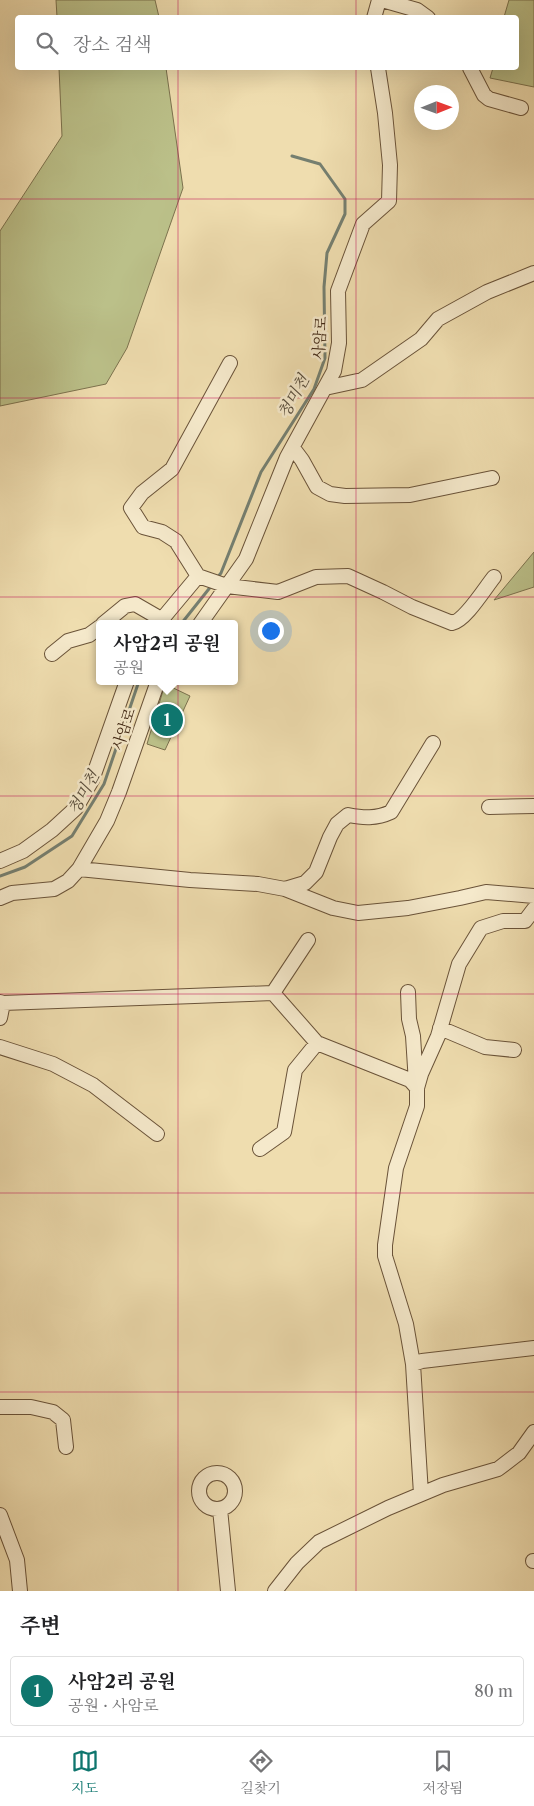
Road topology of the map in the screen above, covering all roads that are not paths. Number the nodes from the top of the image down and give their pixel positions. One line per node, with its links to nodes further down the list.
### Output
1 (380, 0): 2 (street); 3 (street)
2 (375, 15)
3 (424, 15)
4 (378, 70): 9 (street, 사암로)
5 (471, 70): 6 (street)
6 (521, 108)
7 (534, 273): 9 (street)
8 (230, 363): 12 (street)
9 (325, 388): 10 (street, 사암로)
10 (293, 448): 11 (street); 14 (street, 사암로)
11 (492, 478)
12 (198, 576): 14 (street); 17 (street)
13 (494, 577): 14 (street)
14 (227, 586): 18 (street, 사암로)
15 (108, 620): 16 (street)
16 (157, 620)
17 (162, 620)
18 (203, 620)
19 (96, 629): 20 (street)
20 (52, 654)
21 (126, 685): 26 (street)
22 (157, 685): 27 (street, 사암로)
23 (433, 743): 28 (street)
24 (534, 806): 25 (street)
25 (489, 807)
26 (0, 861)
27 (79, 869): 28 (street); 30 (street, 사암로)
28 (285, 889): 29 (street)
29 (534, 896)
30 (0, 898)
31 (534, 909): 37 (street)
32 (308, 940): 34 (street)
33 (408, 992): 41 (street)
34 (273, 993): 35 (street); 38 (street)
35 (1, 1002): 36 (street)
36 (0, 1018)
37 (440, 1028): 40 (street); 41 (street)
38 (317, 1043): 41 (street); 43 (street)
39 (0, 1047): 42 (street)
40 (514, 1050)
41 (416, 1088): 45 (street)
42 (157, 1134)
43 (260, 1149)
44 (534, 1348): 45 (street)
45 (413, 1364): 49 (street)
46 (0, 1408): 48 (street)
47 (534, 1432): 49 (street)
48 (66, 1447)
49 (421, 1494): 54 (street)
50 (220, 1509): 53 (street)
51 (0, 1515): 52 (street)
52 (20, 1591)
53 (228, 1591)
54 (274, 1591)

